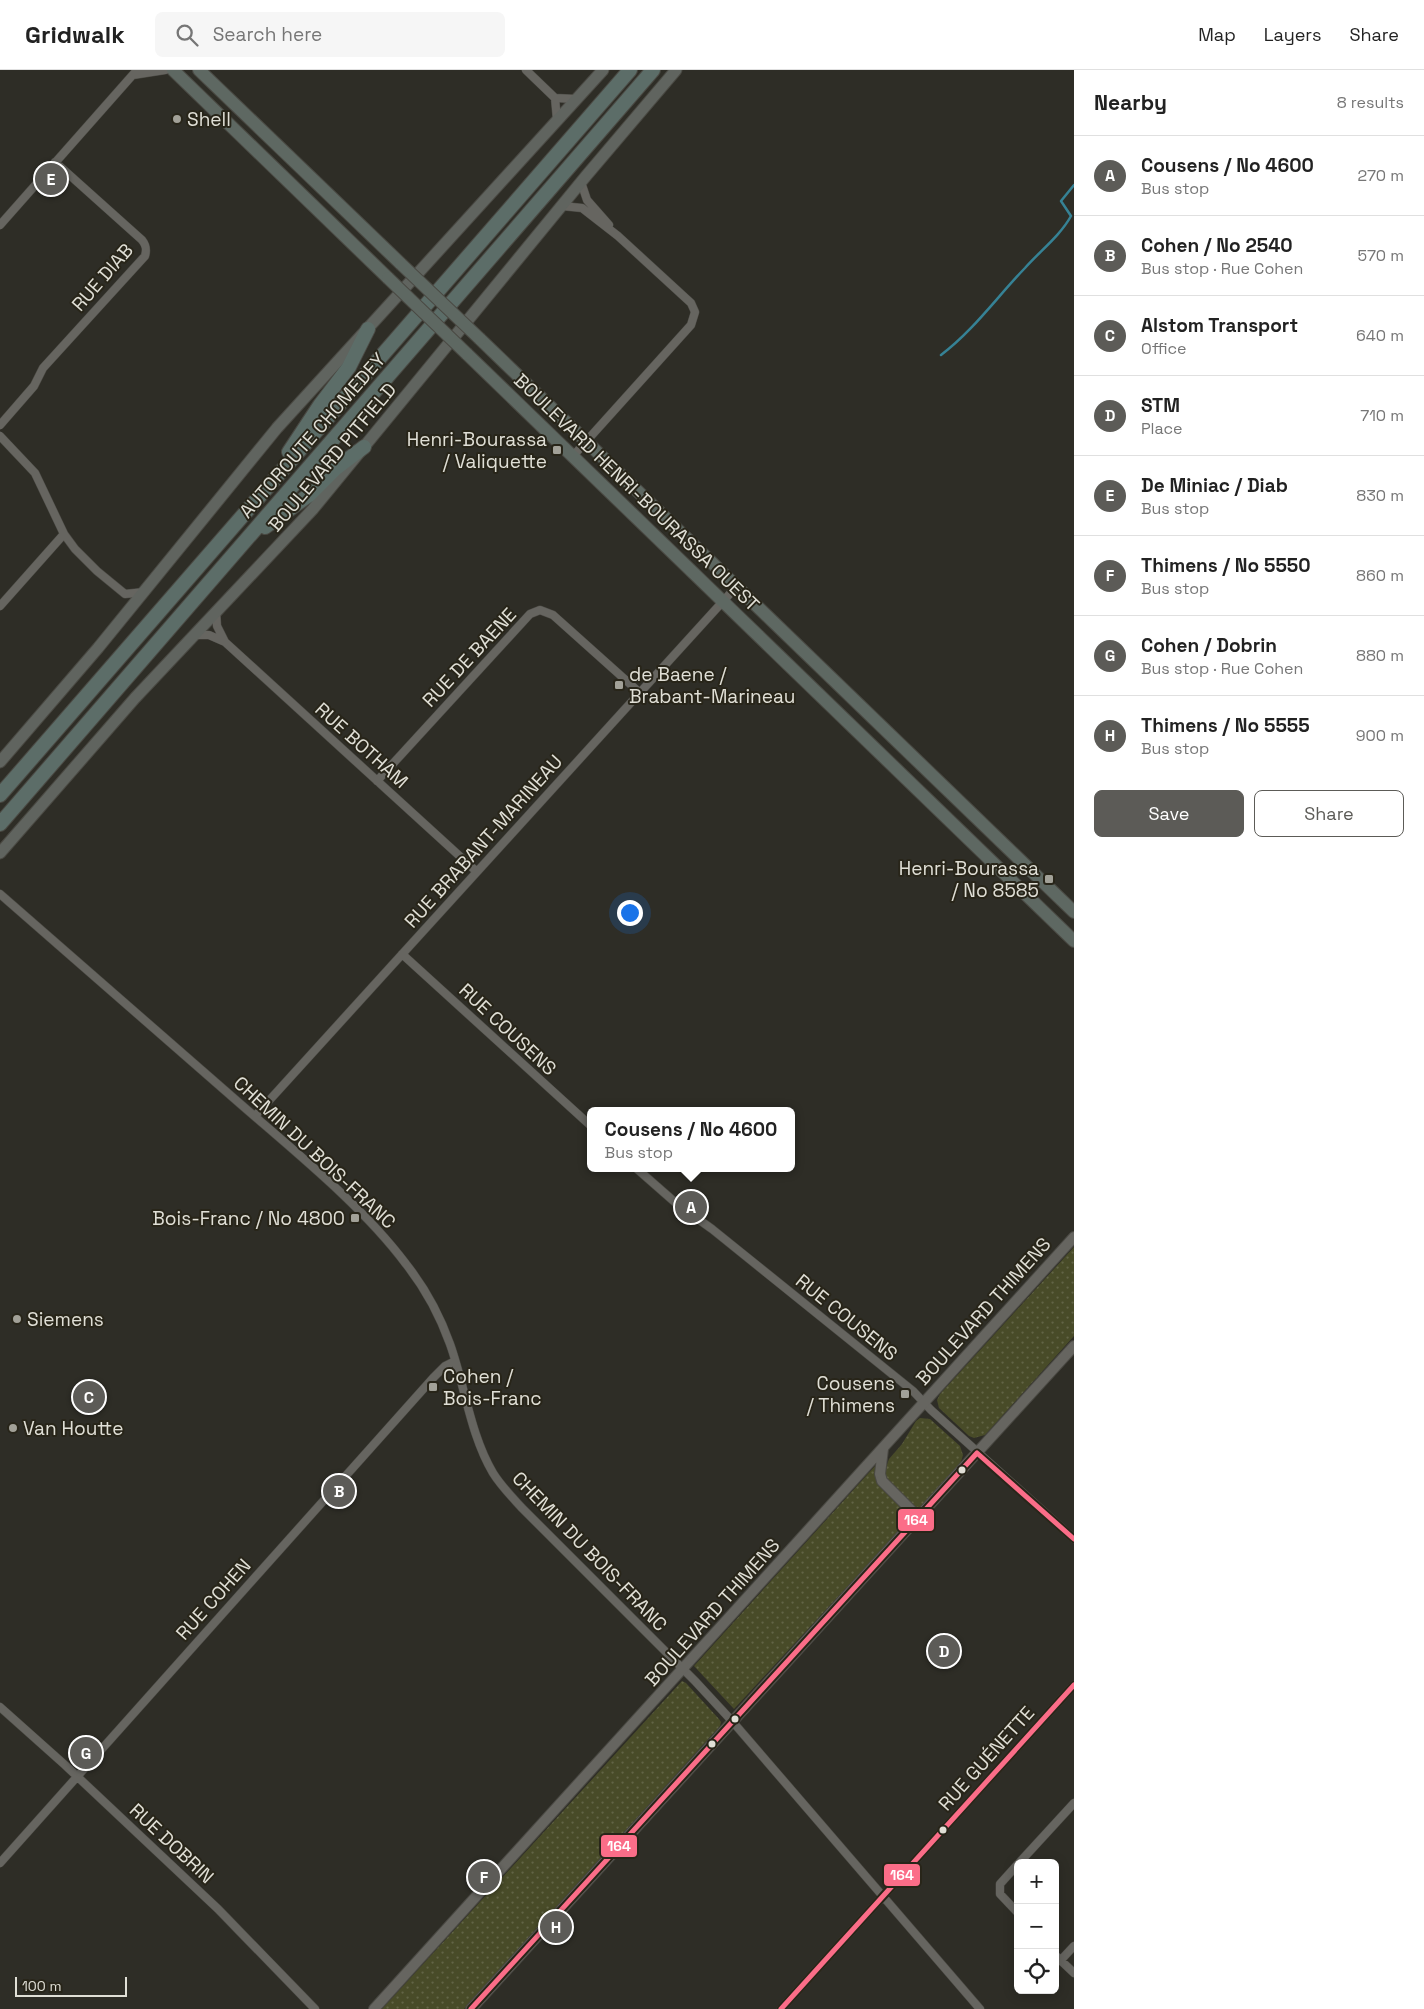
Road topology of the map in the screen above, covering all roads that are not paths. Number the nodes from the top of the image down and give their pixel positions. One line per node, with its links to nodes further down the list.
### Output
1 (165, 70): 9 (street)
2 (173, 70): 23 (main road, BOULEVARD HENRI-BOURASSA OUEST, bridge)
3 (199, 70): 21 (main road, BOULEVARD HENRI-BOURASSA OUEST, bridge)
4 (526, 70): 10 (street)
5 (603, 70): 11 (main road)
6 (630, 70): 24 (highway, AUTOROUTE CHOMEDEY)
7 (653, 70): 26 (highway, AUTOROUTE CHOMEDEY)
8 (676, 70): 14 (main road, BOULEVARD PITFIELD)
9 (135, 72): 13 (street)
10 (555, 98): 11 (street); 12 (street)
11 (576, 99): 12 (main road)
12 (557, 120): 18 (main road)
13 (55, 162): 16 (street); 19 (street, RUE DIAB)
14 (581, 182): 15 (main road, BOULEVARD PITFIELD); 17 (street)
15 (562, 206): 17 (street); 22 (main road, BOULEVARD PITFIELD)
16 (0, 225)
17 (618, 236): 21 (street)
18 (368, 328): 24 (highway); 28 (main road)
19 (0, 425)
20 (0, 436): 25 (street)
21 (586, 442): 23 (street); 27 (main road, BOULEVARD HENRI-BOURASSA OUEST)
22 (364, 447): 26 (highway); 32 (main road, BOULEVARD PITFIELD)
23 (573, 456): 30 (main road, BOULEVARD HENRI-BOURASSA OUEST)
24 (260, 496): 39 (highway, AUTOROUTE CHOMEDEY)
25 (64, 534): 29 (street); 31 (street)
26 (245, 542): 40 (highway, AUTOROUTE CHOMEDEY)
27 (736, 587): 30 (street, RUE BRABANT-MARINEAU); 44 (main road, BOULEVARD HENRI-BOURASSA OUEST)
28 (144, 592): 29 (street); 33 (main road)
29 (125, 594): 33 (street)
30 (723, 601): 36 (street, RUE BRABANT-MARINEAU); 45 (main road, BOULEVARD HENRI-BOURASSA OUEST)
31 (0, 606)
32 (216, 611): 34 (main road, BOULEVARD PITFIELD); 35 (street, RUE BOTHAM)
33 (126, 614): 37 (main road)
34 (192, 635): 35 (street, RUE BOTHAM); 41 (main road, BOULEVARD PITFIELD)
35 (225, 642): 38 (street, RUE BOTHAM)
36 (639, 692): 38 (street, RUE DE BAENE); 42 (street, RUE BRABANT-MARINEAU)
37 (0, 762)
38 (377, 781): 42 (street, RUE BOTHAM)
39 (0, 795)
40 (0, 824)
41 (0, 853)
42 (476, 871): 46 (street, RUE BRABANT-MARINEAU)
43 (0, 894): 47 (street, CHEMIN DU BOIS-FRANC)
44 (1074, 912)
45 (1074, 941)
46 (402, 954): 47 (street, RUE BRABANT-MARINEAU); 48 (street, RUE COUSENS)
47 (255, 1116): 52 (street, CHEMIN DU BOIS-FRANC)
48 (587, 1122)
49 (641, 1172): 53 (street, RUE COUSENS)
50 (1074, 1237): 53 (street, BOULEVARD THIMENS)
51 (1074, 1346): 55 (street)
52 (455, 1361): 58 (street, CHEMIN DU BOIS-FRANC); 62 (street, RUE COHEN)
53 (924, 1403): 54 (street, BOULEVARD THIMENS); 55 (street, RUE COUSENS)
54 (883, 1449): 56 (street); 58 (street, BOULEVARD THIMENS)
55 (977, 1453): 56 (street); 57 (street, RUE COUSENS)
56 (918, 1517): 61 (street)
57 (1074, 1539)
58 (683, 1669): 61 (street, CHEMIN DU BOIS-FRANC); 74 (street, BOULEVARD THIMENS)
59 (1074, 1685): 67 (street, RUE GUÉNETTE)
60 (0, 1707): 62 (street, RUE DOBRIN)
61 (732, 1721): 67 (street, CHEMIN DU BOIS-FRANC); 75 (street)
62 (77, 1777): 65 (street, RUE COHEN); 73 (street, RUE DOBRIN)
63 (1074, 1803): 64 (street)
64 (1022, 1859)
65 (0, 1864)
66 (1014, 1868): 68 (street)
67 (882, 1896): 76 (street, RUE GUÉNETTE); 77 (street, CHEMIN DU BOIS-FRANC)
68 (1014, 1909)
69 (1074, 1946): 70 (street)
70 (1059, 1957)
71 (1059, 1959): 72 (street)
72 (1074, 1973)
73 (315, 2009)
74 (374, 2009)
75 (471, 2009)
76 (780, 2009)
77 (980, 2009)

